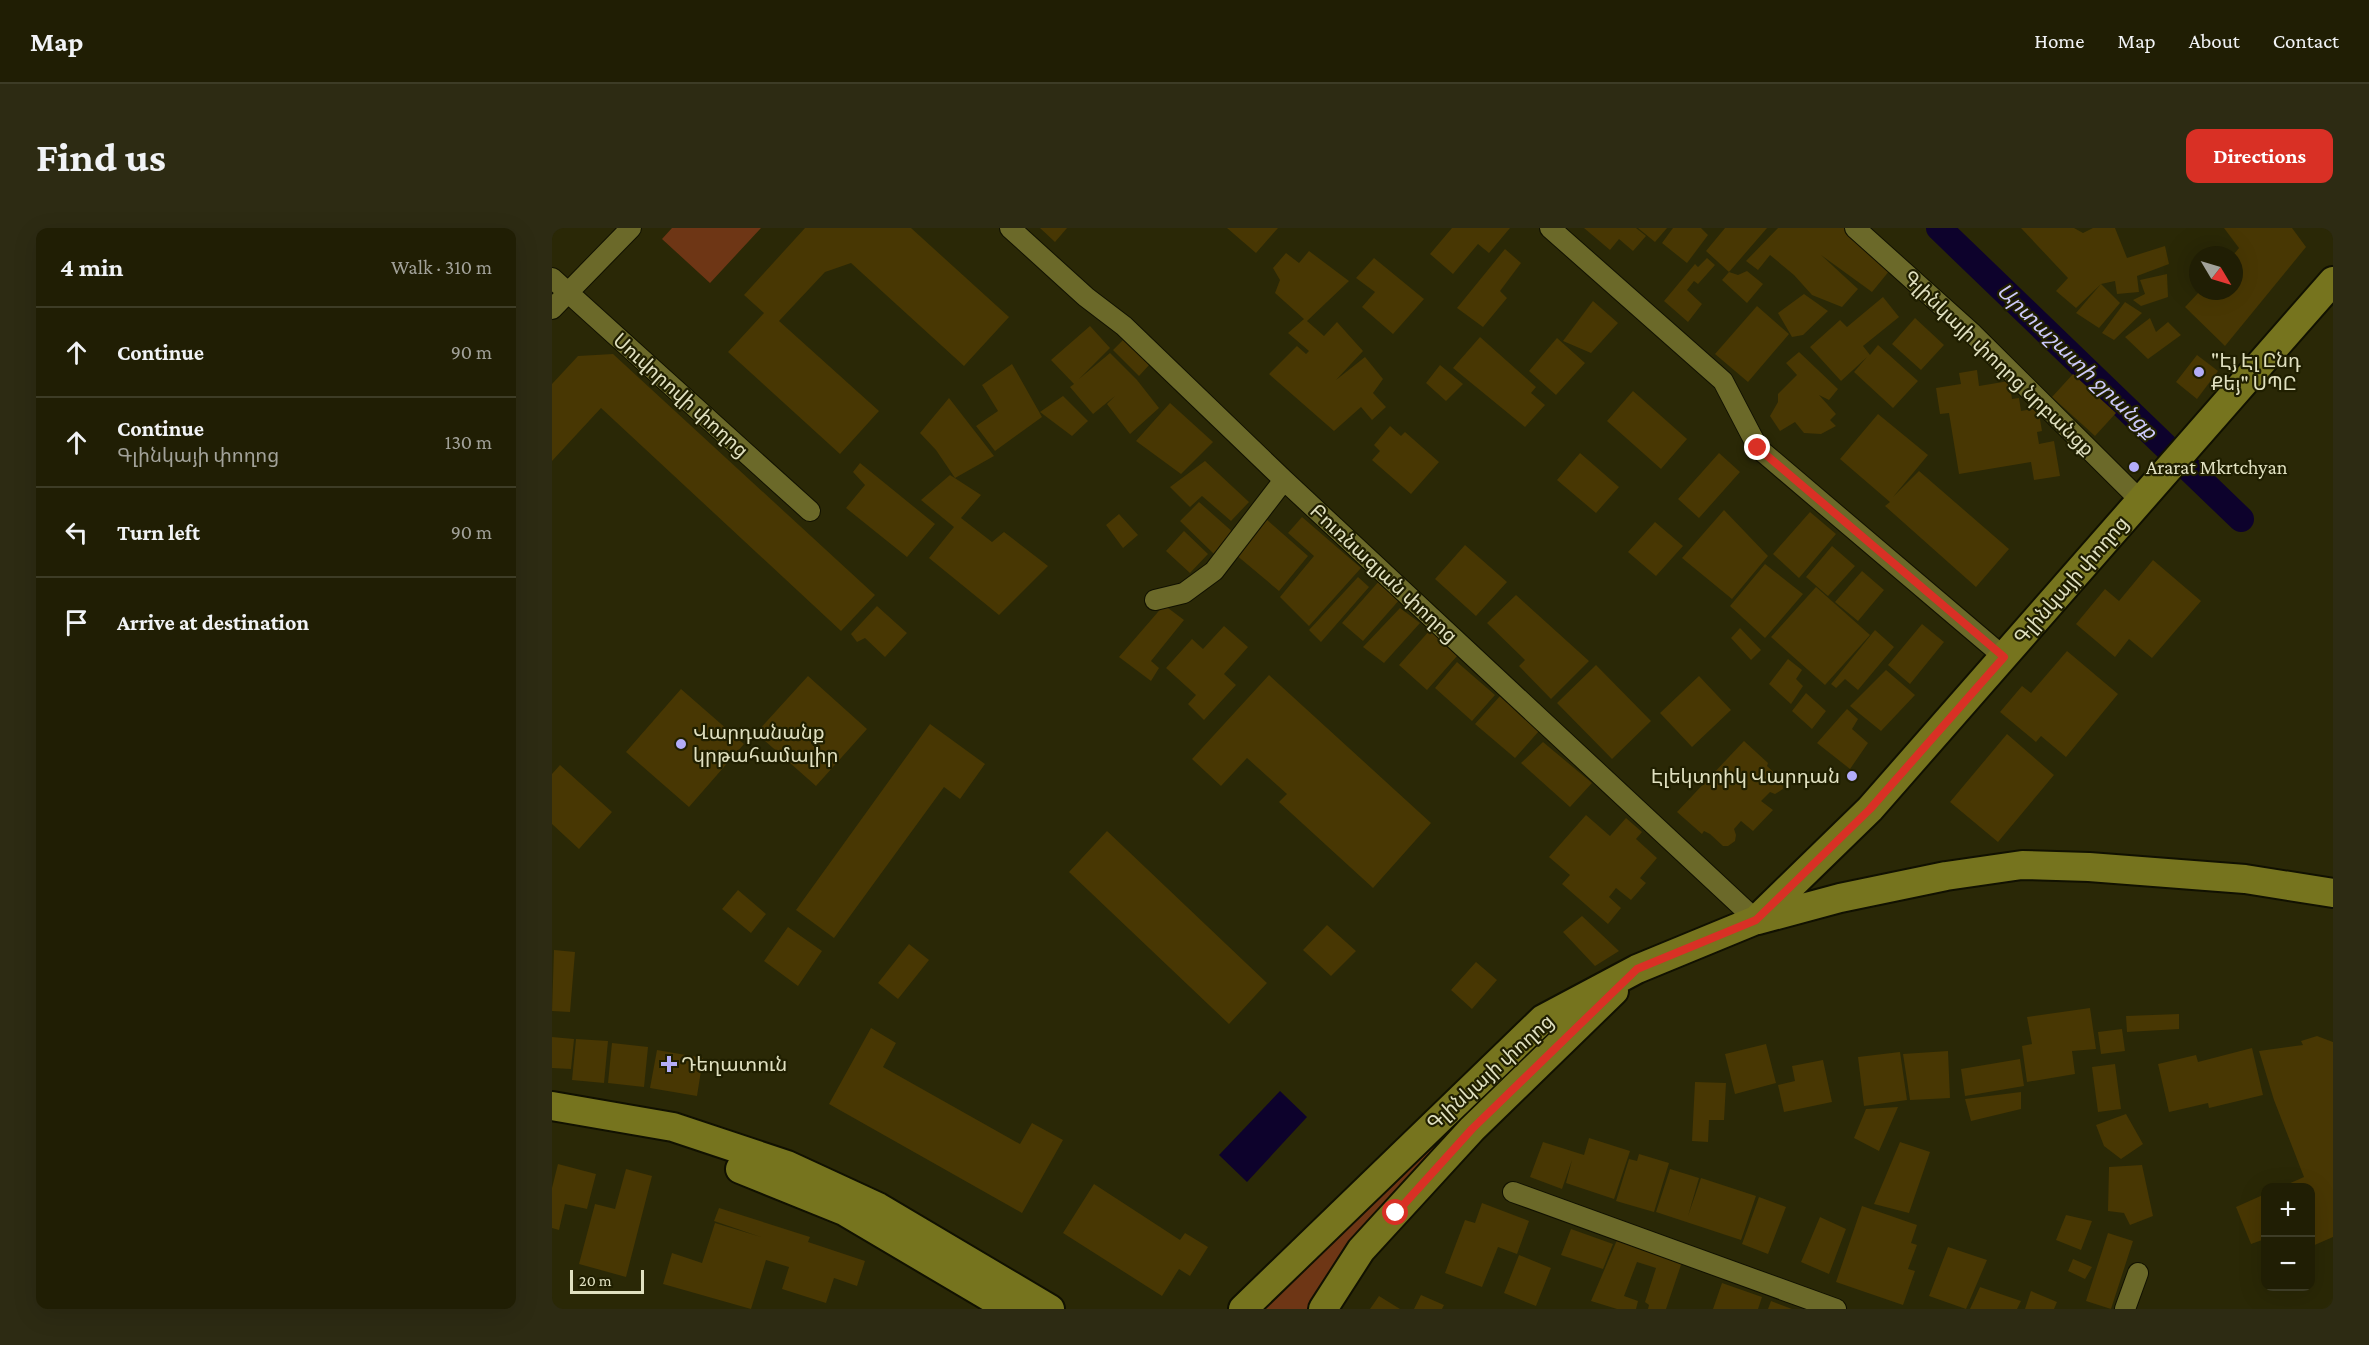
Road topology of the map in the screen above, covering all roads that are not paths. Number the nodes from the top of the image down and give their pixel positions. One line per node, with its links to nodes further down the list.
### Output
1 (631, 228): 7 (street)
2 (1010, 228): 9 (street, Բուռնազյան փողոց)
3 (1550, 228): 13 (street)
4 (1855, 228): 10 (street, Գլինկայի փողոց նրբանցք)
5 (552, 278): 7 (street, Սուվորովի փողոց)
6 (2333, 281): 10 (main road, Գլինկայի փողոց)
7 (567, 293): 8 (street); 11 (street, Սուվորովի փողոց)
8 (552, 309)
9 (1284, 480): 12 (street); 15 (street, Բուռնազյան փողոց)
10 (2147, 494): 13 (main road, Գլինկայի փողոց)
11 (810, 511)
12 (1155, 600)
13 (2004, 657): 15 (main road, Գլինկայի փողոց)
14 (2333, 893): 15 (main road)
15 (1756, 920): 16 (main road, Գլինկայի փողոց)
16 (1637, 969): 23 (main road, Գլինկայի փողոց); 24 (main road)
17 (552, 1106): 22 (main road)
18 (552, 1122): 21 (main road)
19 (1513, 1192): 25 (street)
20 (2138, 1273): 26 (street)
21 (1010, 1309)
22 (1050, 1309)
23 (1243, 1309)
24 (1323, 1309)
25 (1836, 1309)
26 (2125, 1309)

